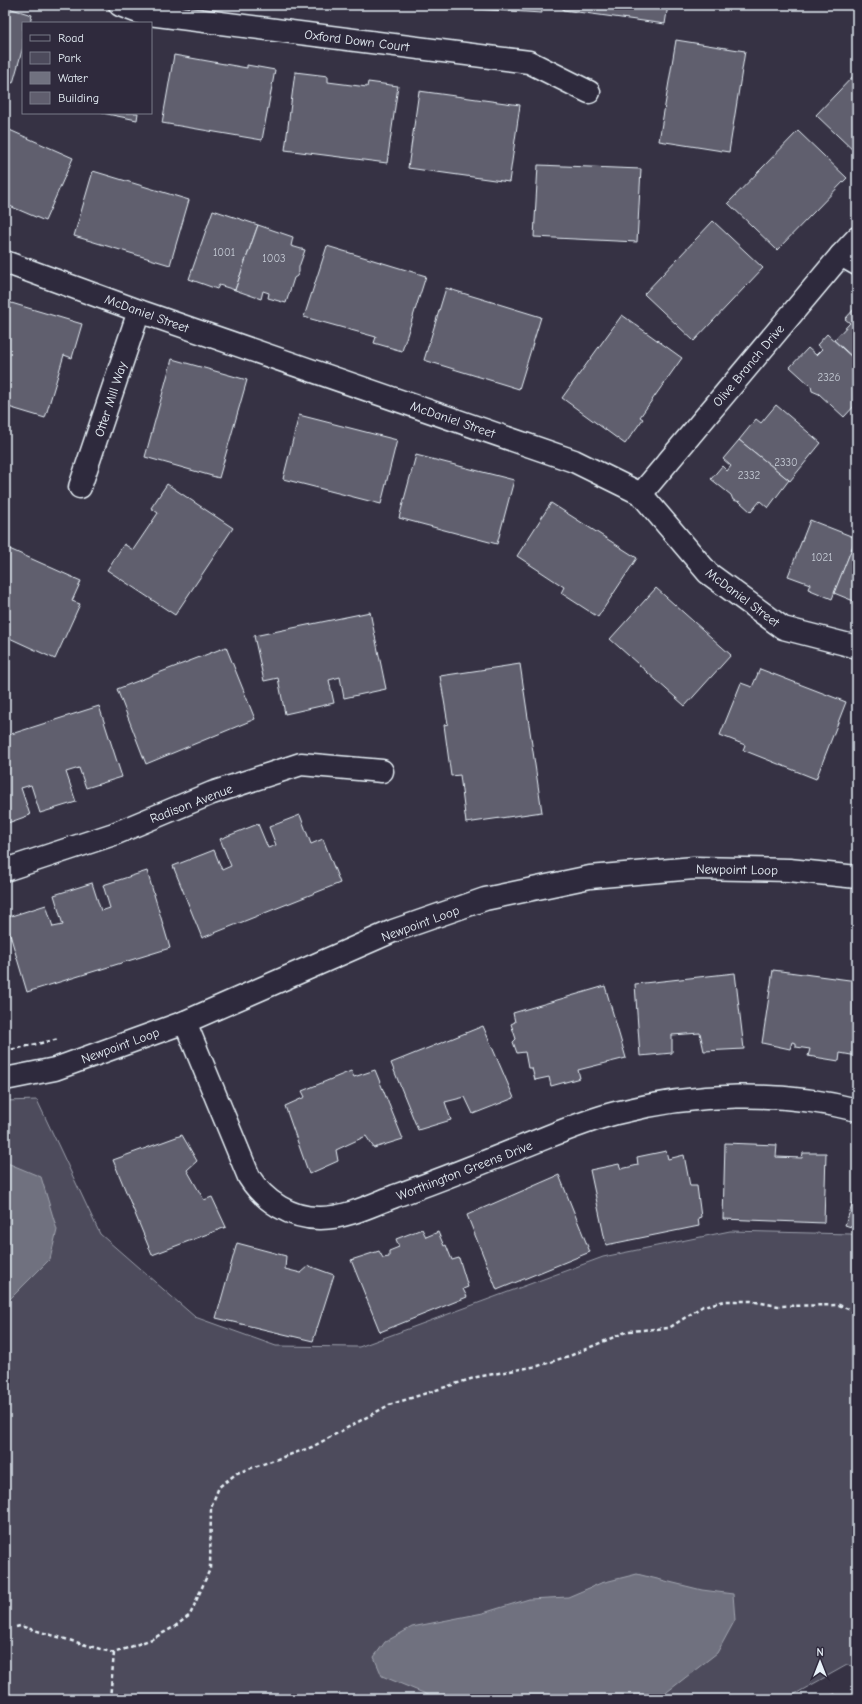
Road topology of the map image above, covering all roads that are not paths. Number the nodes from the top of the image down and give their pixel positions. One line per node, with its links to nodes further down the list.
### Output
1 (120, 5): 2 (street, Oxford Down Court)
2 (590, 92)
3 (857, 238): 4 (street, Olive Branch Drive)
4 (849, 259): 8 (street, Olive Branch Drive)
5 (5, 262): 6 (street, McDaniel Street)
6 (139, 311): 7 (street, Otter Mill Way); 8 (street, McDaniel Street)
7 (80, 486)
8 (641, 494): 9 (street, McDaniel Street)
9 (857, 647)
10 (382, 771): 11 (street, Radison Avenue)
11 (5, 870)
12 (857, 877): 13 (street, Newpoint Loop)
13 (185, 1022): 14 (street, Newpoint Loop); 15 (street, Worthington Greens Drive)
14 (5, 1078)
15 (857, 1110)

